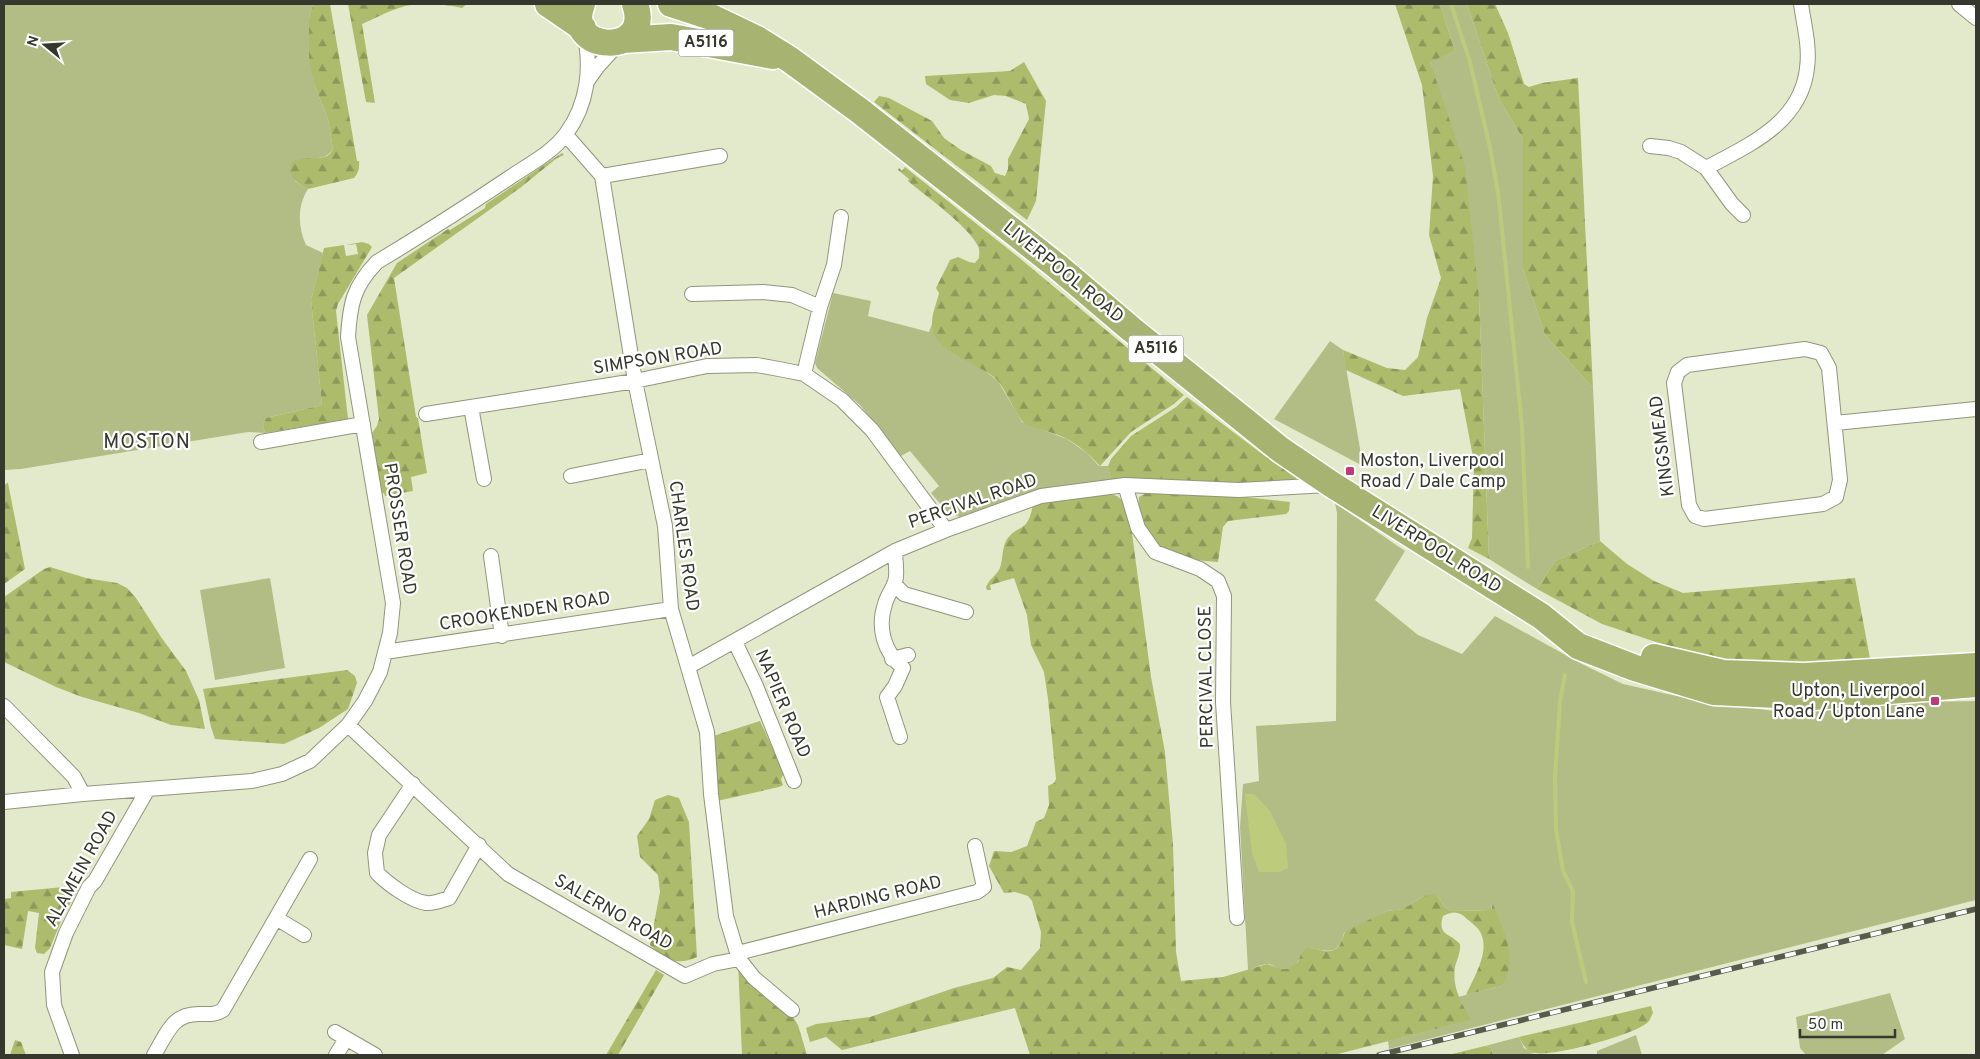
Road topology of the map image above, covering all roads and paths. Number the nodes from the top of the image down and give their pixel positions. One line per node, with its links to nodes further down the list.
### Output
1 (548, 4): 7 (highway, A5116)
2 (636, 4): 8 (highway)
3 (671, 4): 9 (highway, LIVERPOOL ROAD / A5116)
4 (1801, 4): 14 (street)
5 (1959, 4): 6 (street)
6 (1976, 18)
7 (583, 20): 8 (highway, A5116); 10 (street, PROSSER ROAD)
8 (622, 41): 9 (highway, LIVERPOOL ROAD / A5116); 10 (street, PROSSER ROAD)
9 (789, 59): 31 (highway, LIVERPOOL ROAD / A5116)
10 (588, 81): 11 (street, PROSSER ROAD)
11 (566, 135): 15 (street); 26 (street, PROSSER ROAD)
12 (1650, 146): 14 (street)
13 (720, 156): 15 (street)
14 (1706, 168): 16 (street)
15 (602, 176): 21 (street, CHARLES ROAD)
16 (1744, 215)
17 (841, 217): 19 (street)
18 (692, 294): 19 (street)
19 (820, 307): 20 (street)
20 (804, 374): 21 (street, SIMPSON ROAD); 33 (street, SIMPSON ROAD)
21 (635, 382): 22 (street, SIMPSON ROAD); 28 (street, CHARLES ROAD)
22 (471, 407): 24 (street, SIMPSON ROAD); 30 (street)
23 (1976, 409): 25 (street)
24 (426, 414)
25 (1835, 423): 25 (street, KINGSMEAD)
26 (363, 424): 27 (street); 42 (street, PROSSER ROAD)
27 (261, 442)
28 (651, 460): 29 (street); 37 (street, CHARLES ROAD)
29 (571, 476)
30 (484, 479)
31 (1331, 484): 32 (street, PERCIVAL ROAD); 39 (highway, LIVERPOOL ROAD / A5116)
32 (1125, 485): 33 (street, PERCIVAL ROAD); 60 (street, PERCIVAL CLOSE)
33 (946, 530): 34 (street, PERCIVAL ROAD)
34 (895, 551): 36 (street); 41 (street, PERCIVAL ROAD)
35 (491, 556): 40 (street)
36 (894, 584): 38 (street); 44 (street)
37 (671, 609): 40 (street, CROOKENDEN ROAD); 46 (street, CHARLES ROAD)
38 (966, 612)
39 (1541, 616): 45 (highway, LIVERPOOL ROAD / A5116); 47 (highway, LIVERPOOL ROAD / A5116)
40 (502, 636): 42 (street, CROOKENDEN ROAD)
41 (735, 642): 46 (street, PERCIVAL ROAD); 51 (street, NAPIER ROAD)
42 (385, 652): 49 (street, PROSSER ROAD)
43 (908, 655): 44 (street)
44 (892, 659): 50 (street)
45 (1976, 666)
46 (688, 668): 62 (street, CHARLES ROAD)
47 (1976, 684)
48 (4, 706): 54 (street)
49 (348, 725): 52 (street, SALERNO ROAD); 53 (street, PROSSER ROAD)
50 (900, 737)
51 (794, 781)
52 (413, 784): 56 (street, SALERNO ROAD); 56 (street)
53 (148, 789): 54 (street, PROSSER ROAD); 64 (street, ALAMEIN ROAD)
54 (83, 794): 55 (street, PROSSER ROAD)
55 (4, 802)
56 (479, 845): 62 (street, SALERNO ROAD)
57 (975, 846): 62 (street, HARDING ROAD)
58 (310, 859): 59 (street)
59 (276, 918): 61 (street); 65 (street)
60 (1237, 918)
61 (304, 935)
62 (739, 956): 63 (street, CHARLES ROAD)
63 (792, 1010)
64 (72, 1055)
65 (154, 1055)
66 (336, 1055): 67 (street)
67 (375, 1055)

